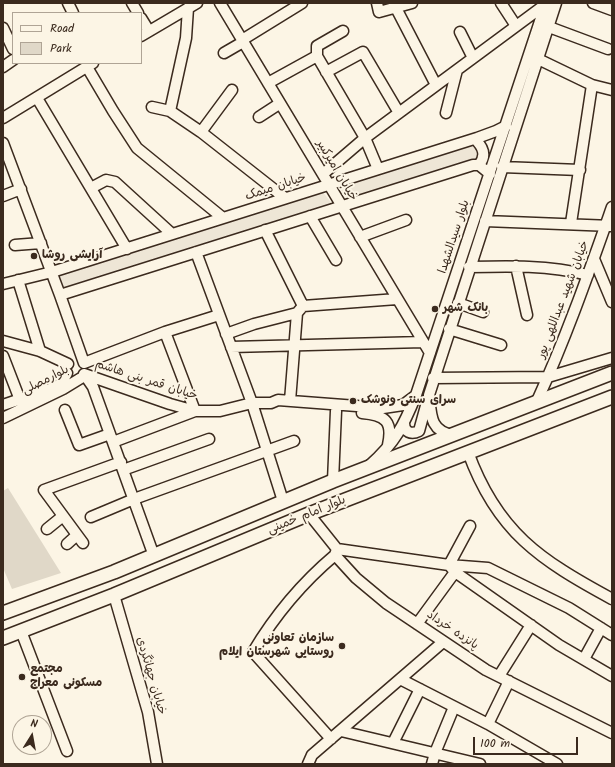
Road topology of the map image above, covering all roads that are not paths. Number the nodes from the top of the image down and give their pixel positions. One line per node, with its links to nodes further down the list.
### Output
1 (68, 3): 15 (street)
2 (132, 3): 16 (street)
3 (220, 3): 24 (street, خیابان امیرکبیر)
4 (302, 3): 11 (street)
5 (501, 3): 18 (street)
6 (556, 3): 19 (street, بلوار سیدالشهدا)
7 (594, 3): 14 (street)
8 (409, 4): 13 (street)
9 (546, 4): 18 (street); 49 (street, بلوار سیدالشهدا)
10 (192, 5): 23 (street); 44 (street)
11 (287, 7): 24 (street)
12 (378, 8): 13 (street)
13 (396, 8): 37 (street)
14 (612, 10)
15 (72, 12)
16 (137, 12)
17 (142, 22): 23 (street)
18 (516, 26): 29 (street)
19 (549, 27): 26 (street); 30 (street, بلوار سیدالشهدا)
20 (3, 28): 25 (street)
21 (343, 31): 28 (street)
22 (460, 32): 29 (street)
23 (145, 33)
24 (243, 41): 27 (street); 36 (street, خیابان امیرکبیر)
25 (12, 47)
26 (608, 49)
27 (224, 53)
28 (317, 55): 35 (street); 36 (street)
29 (473, 58): 34 (street)
30 (538, 59): 38 (street); 54 (street, بلوار سیدالشهدا)
31 (12, 61): 33 (street)
32 (90, 65): 41 (street); 69 (street)
33 (3, 67)
34 (457, 70): 37 (street); 46 (street)
35 (326, 72): 45 (street); 51 (street)
36 (268, 83): 42 (street, خیابان امیرکبیر)
37 (436, 85): 45 (street)
38 (592, 85): 40 (street); 58 (street)
39 (232, 90): 50 (street)
40 (612, 90)
41 (37, 98): 48 (street); 62 (street)
42 (279, 104): 47 (street); 59 (street, خیابان امیرکبیر)
43 (152, 107): 44 (street)
44 (170, 111): 50 (street)
45 (399, 113): 51 (street)
46 (446, 113)
47 (259, 117)
48 (3, 118)
49 (506, 126): 52 (street, خیابان میمک); 54 (street, بلوار سیدالشهدا)
50 (200, 132): 65 (street)
51 (365, 138): 57 (street); 59 (street)
52 (475, 138): 55 (street); 57 (street, خیابان میمک)
53 (3, 144): 63 (street)
54 (502, 153): 56 (street, بلوار سیدالشهدا); 60 (street, بلوار سیدالشهدا)
55 (479, 165): 60 (street); 66 (street)
56 (502, 167): 58 (street); 71 (street, بلوار سیدالشهدا)
57 (378, 169): 61 (street, خیابان میمک)
58 (580, 170): 72 (street)
59 (323, 174): 61 (street, خیابان امیرکبیر)
60 (490, 174): 106 (street, بلوار سیدالشهدا)
61 (329, 185): 65 (street, خیابان میمک); 66 (street, خیابان امیرکبیر)
62 (91, 188): 75 (street); 79 (street)
63 (20, 189): 64 (street); 77 (street)
64 (3, 196)
65 (286, 198): 69 (street, خیابان میمک)
66 (342, 206): 68 (street); 76 (street, خیابان امیرکبیر)
67 (612, 207): 73 (street, خیابان شهید عبداللهی پور)
68 (310, 216): 74 (street); 82 (street)
69 (223, 218): 75 (street, خیابان میمک)
70 (406, 220): 76 (street)
71 (485, 221): 72 (street); 84 (street, بلوار سیدالشهدا)
72 (572, 223): 73 (street)
73 (609, 225): 81 (street, خیابان شهید عبداللهی پور)
74 (266, 230): 80 (street); 93 (street)
75 (172, 234): 79 (street, خیابان میمک)
76 (360, 237): 90 (street, خیابان امیرکبیر)
77 (41, 243): 78 (street); 85 (street)
78 (15, 245)
79 (127, 248): 85 (street, خیابان میمک)
80 (196, 252): 89 (street); 95 (street)
81 (594, 259): 86 (street, خیابان شهید عبداللهی پور); 91 (street)
82 (336, 260)
83 (516, 266): 84 (street); 86 (street); 96 (street)
84 (469, 267): 92 (street, بلوار سیدالشهدا)
85 (52, 272): 87 (street, خیابان میمک); 89 (street)
86 (588, 275): 113 (street, خیابان شهید عبداللهی پور)
87 (18, 280): 88 (street, خیابان میمک); 105 (street)
88 (3, 284)
89 (60, 295): 109 (street)
90 (397, 299): 93 (street); 101 (street, خیابان امیرکبیر)
91 (612, 302)
92 (458, 303): 94 (street); 97 (street, بلوار سیدالشهدا)
93 (300, 309): 99 (street); 102 (street)
94 (484, 312)
95 (219, 315): 98 (street); 99 (street)
96 (527, 316)
97 (449, 329): 103 (street); 114 (street, بلوار سیدالشهدا)
98 (165, 332): 109 (street); 125 (street)
99 (226, 334): 104 (street)
100 (3, 341): 105 (street)
101 (423, 342): 102 (street); 106 (street, خیابان امیرکبیر)
102 (295, 345): 104 (street); 120 (street)
103 (501, 345)
104 (231, 348): 122 (street)
105 (40, 351): 110 (street)
106 (430, 353): 115 (street, بلوار سیدالشهدا)
107 (3, 356): 118 (street)
108 (612, 358): 113 (street)
109 (84, 363): 110 (street); 112 (street)
110 (68, 369): 112 (street); 118 (street, بلوارمصلی)
111 (612, 373): 119 (main road, بلوار امام خمینی)
112 (82, 376): 125 (street, خیابان قمر بنی هاشم); 127 (street, بلوارمصلی); 130 (street)
113 (548, 377): 114 (street); 119 (street, خیابان شهید عبداللهی پور)
114 (433, 378): 116 (street, بلوار سیدالشهدا)
115 (416, 395): 120 (street, خیابان قمر بنی هاشم); 128 (street, بلوار سیدالشهدا)
116 (428, 395): 128 (street); 129 (street, بلوار سیدالشهدا)
117 (611, 398): 135 (main road, بلوار امام خمینی)
118 (20, 400): 123 (street, بلوارمصلی)
119 (537, 400): 129 (main road, بلوار امام خمینی)
120 (290, 401): 121 (street, خیابان قمر بنی هاشم)
121 (272, 403): 122 (street, خیابان قمر بنی هاشم); 126 (street, خیابان قمر بنی هاشم)
122 (252, 404): 125 (street, خیابان قمر بنی هاشم); 134 (street)
123 (3, 405)
124 (65, 410): 130 (street)
125 (195, 411): 130 (street)
126 (336, 411): 133 (street, خیابان قمر بنی هاشم); 138 (street)
127 (3, 418)
128 (404, 423): 133 (street, بلوار سیدالشهدا)
129 (453, 435): 137 (main road, بلوار امام خمینی)
130 (112, 438): 136 (street)
131 (209, 439): 136 (street)
132 (294, 441): 134 (street)
133 (388, 449): 137 (street, بلوار سیدالشهدا)
134 (266, 450): 139 (street); 140 (street)
135 (468, 452): 141 (main road, بلوار امام خمینی); 153 (street)
136 (122, 466): 139 (street); 142 (street)
137 (367, 468): 138 (main road, بلوار امام خمینی)
138 (333, 481): 140 (main road, بلوار امام خمینی)
139 (134, 499): 143 (street); 150 (street)
140 (283, 501): 146 (main road, بلوار امام خمینی)
141 (309, 514): 148 (street, پانزده خرداد); 149 (main road, بلوار امام خمینی)
142 (63, 516): 145 (street); 147 (street)
143 (91, 517)
144 (470, 526): 151 (street)
145 (46, 529)
146 (199, 537): 149 (main road); 150 (main road, بلوار امام خمینی)
147 (67, 544)
148 (336, 552): 151 (street); 155 (street, پانزده خرداد); 172 (street)
149 (210, 555): 152 (main road, بلوار امام خمینی)
150 (154, 556): 154 (main road, بلوار امام خمینی)
151 (452, 568): 155 (street); 156 (street); 157 (street)
152 (114, 595): 158 (main road, بلوار امام خمینی); 176 (street, خیابان جهانگردی)
153 (612, 599)
154 (3, 613)
155 (417, 624): 161 (street, پانزده خرداد)
156 (531, 625): 162 (street); 163 (street)
157 (601, 628): 159 (street); 162 (street)
158 (21, 631): 160 (main road, بلوار امام خمینی); 174 (street)
159 (612, 635)
160 (3, 638)
161 (443, 642): 163 (street, پانزده خرداد); 165 (street)
162 (584, 659): 164 (street)
163 (499, 676): 166 (street, پانزده خرداد)
164 (612, 676)
165 (400, 679): 167 (street); 170 (street)
166 (508, 681): 169 (street); 171 (street, پانزده خرداد)
167 (420, 689): 168 (street); 173 (street)
168 (454, 707): 169 (street); 175 (street)
169 (488, 724): 180 (street)
170 (341, 731): 172 (street); 173 (street)
171 (612, 733)
172 (331, 739): 177 (street)
173 (393, 743): 175 (street)
174 (67, 751)
175 (434, 754): 178 (street); 179 (street)
176 (157, 764)
177 (308, 764)
178 (432, 764)
179 (480, 764)
180 (557, 764)

